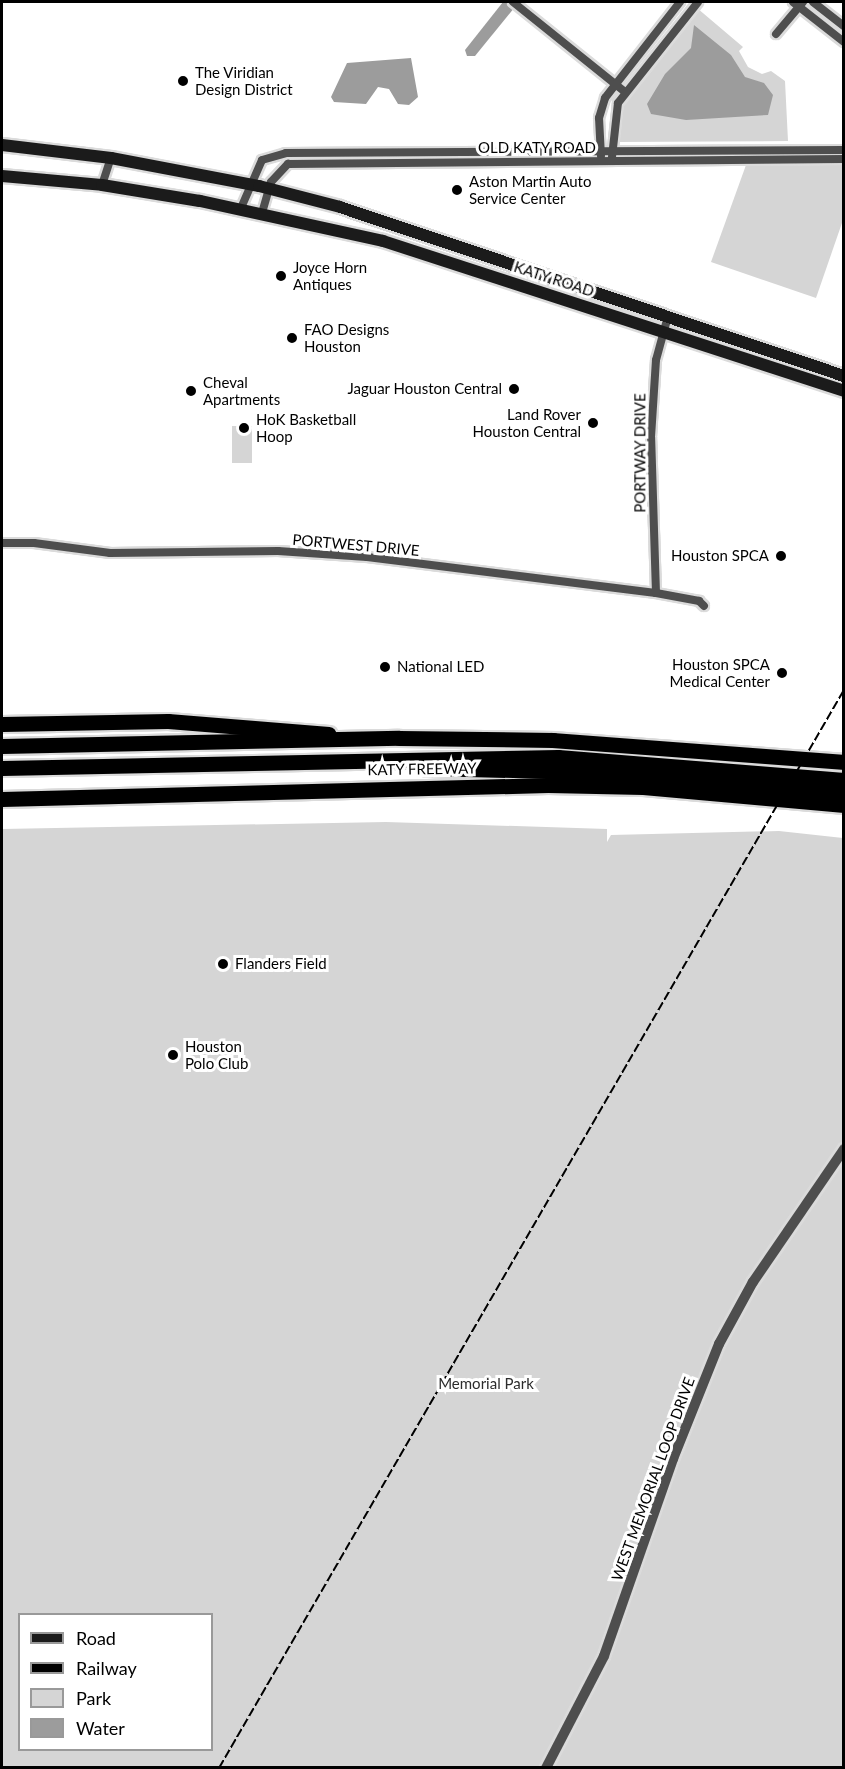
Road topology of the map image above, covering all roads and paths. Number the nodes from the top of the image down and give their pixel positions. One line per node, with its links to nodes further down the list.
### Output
1 (513, 2): 11 (street)
2 (680, 2): 6 (street)
3 (698, 2): 7 (street)
4 (813, 2): 8 (street)
5 (799, 3): 9 (street); 10 (street)
6 (671, 13): 7 (street); 11 (street)
7 (682, 21): 12 (street)
8 (843, 26)
9 (777, 34)
10 (843, 42)
11 (614, 83): 12 (street); 16 (street)
12 (625, 92): 17 (street)
13 (2, 145): 19 (main road)
14 (843, 150): 18 (street, OLD KATY ROAD)
15 (450, 154): 16 (street, OLD KATY ROAD); 22 (street); 25 (street, OLD KATY ROAD)
16 (599, 154): 17 (street, OLD KATY ROAD); 21 (street)
17 (615, 154): 18 (street, OLD KATY ROAD); 21 (street)
18 (739, 156): 20 (street, OLD KATY ROAD); 21 (street, OLD KATY ROAD)
19 (111, 158): 24 (street); 25 (main road)
20 (843, 159)
21 (607, 163): 22 (street, OLD KATY ROAD)
22 (451, 164): 25 (street, OLD KATY ROAD)
23 (2, 176): 24 (main road)
24 (102, 185): 26 (main road)
25 (259, 186): 26 (street, OLD KATY ROAD); 26 (street, OLD KATY ROAD); 27 (main road, KATY ROAD)
26 (251, 210): 29 (main road, KATY ROAD)
27 (668, 316): 28 (main road, KATY ROAD); 29 (street, PORTWAY DRIVE)
28 (699, 326): 30 (main road); 31 (main road, KATY ROAD)
29 (663, 331): 30 (main road, KATY ROAD); 36 (street, PORTWAY DRIVE)
30 (695, 342): 33 (main road, KATY ROAD)
31 (807, 363): 32 (main road, KATY ROAD); 33 (main road)
32 (843, 376)
33 (804, 378): 34 (main road, KATY ROAD)
34 (843, 392)
35 (2, 543): 36 (street, PORTWEST DRIVE)
36 (656, 593): 37 (street, PORTWEST DRIVE)
37 (705, 606)
38 (2, 724): 39 (highway)
39 (355, 740): 40 (highway, KATY FREEWAY); 41 (highway, KATY FREEWAY)
40 (2, 746)
41 (843, 762)
42 (2, 768): 44 (highway)
43 (2, 776): 45 (highway)
44 (843, 780)
45 (843, 792)
46 (2, 801): 47 (highway, KATY FREEWAY)
47 (843, 805)
48 (843, 1149): 49 (street, WEST MEMORIAL LOOP DRIVE)
49 (546, 1767)

